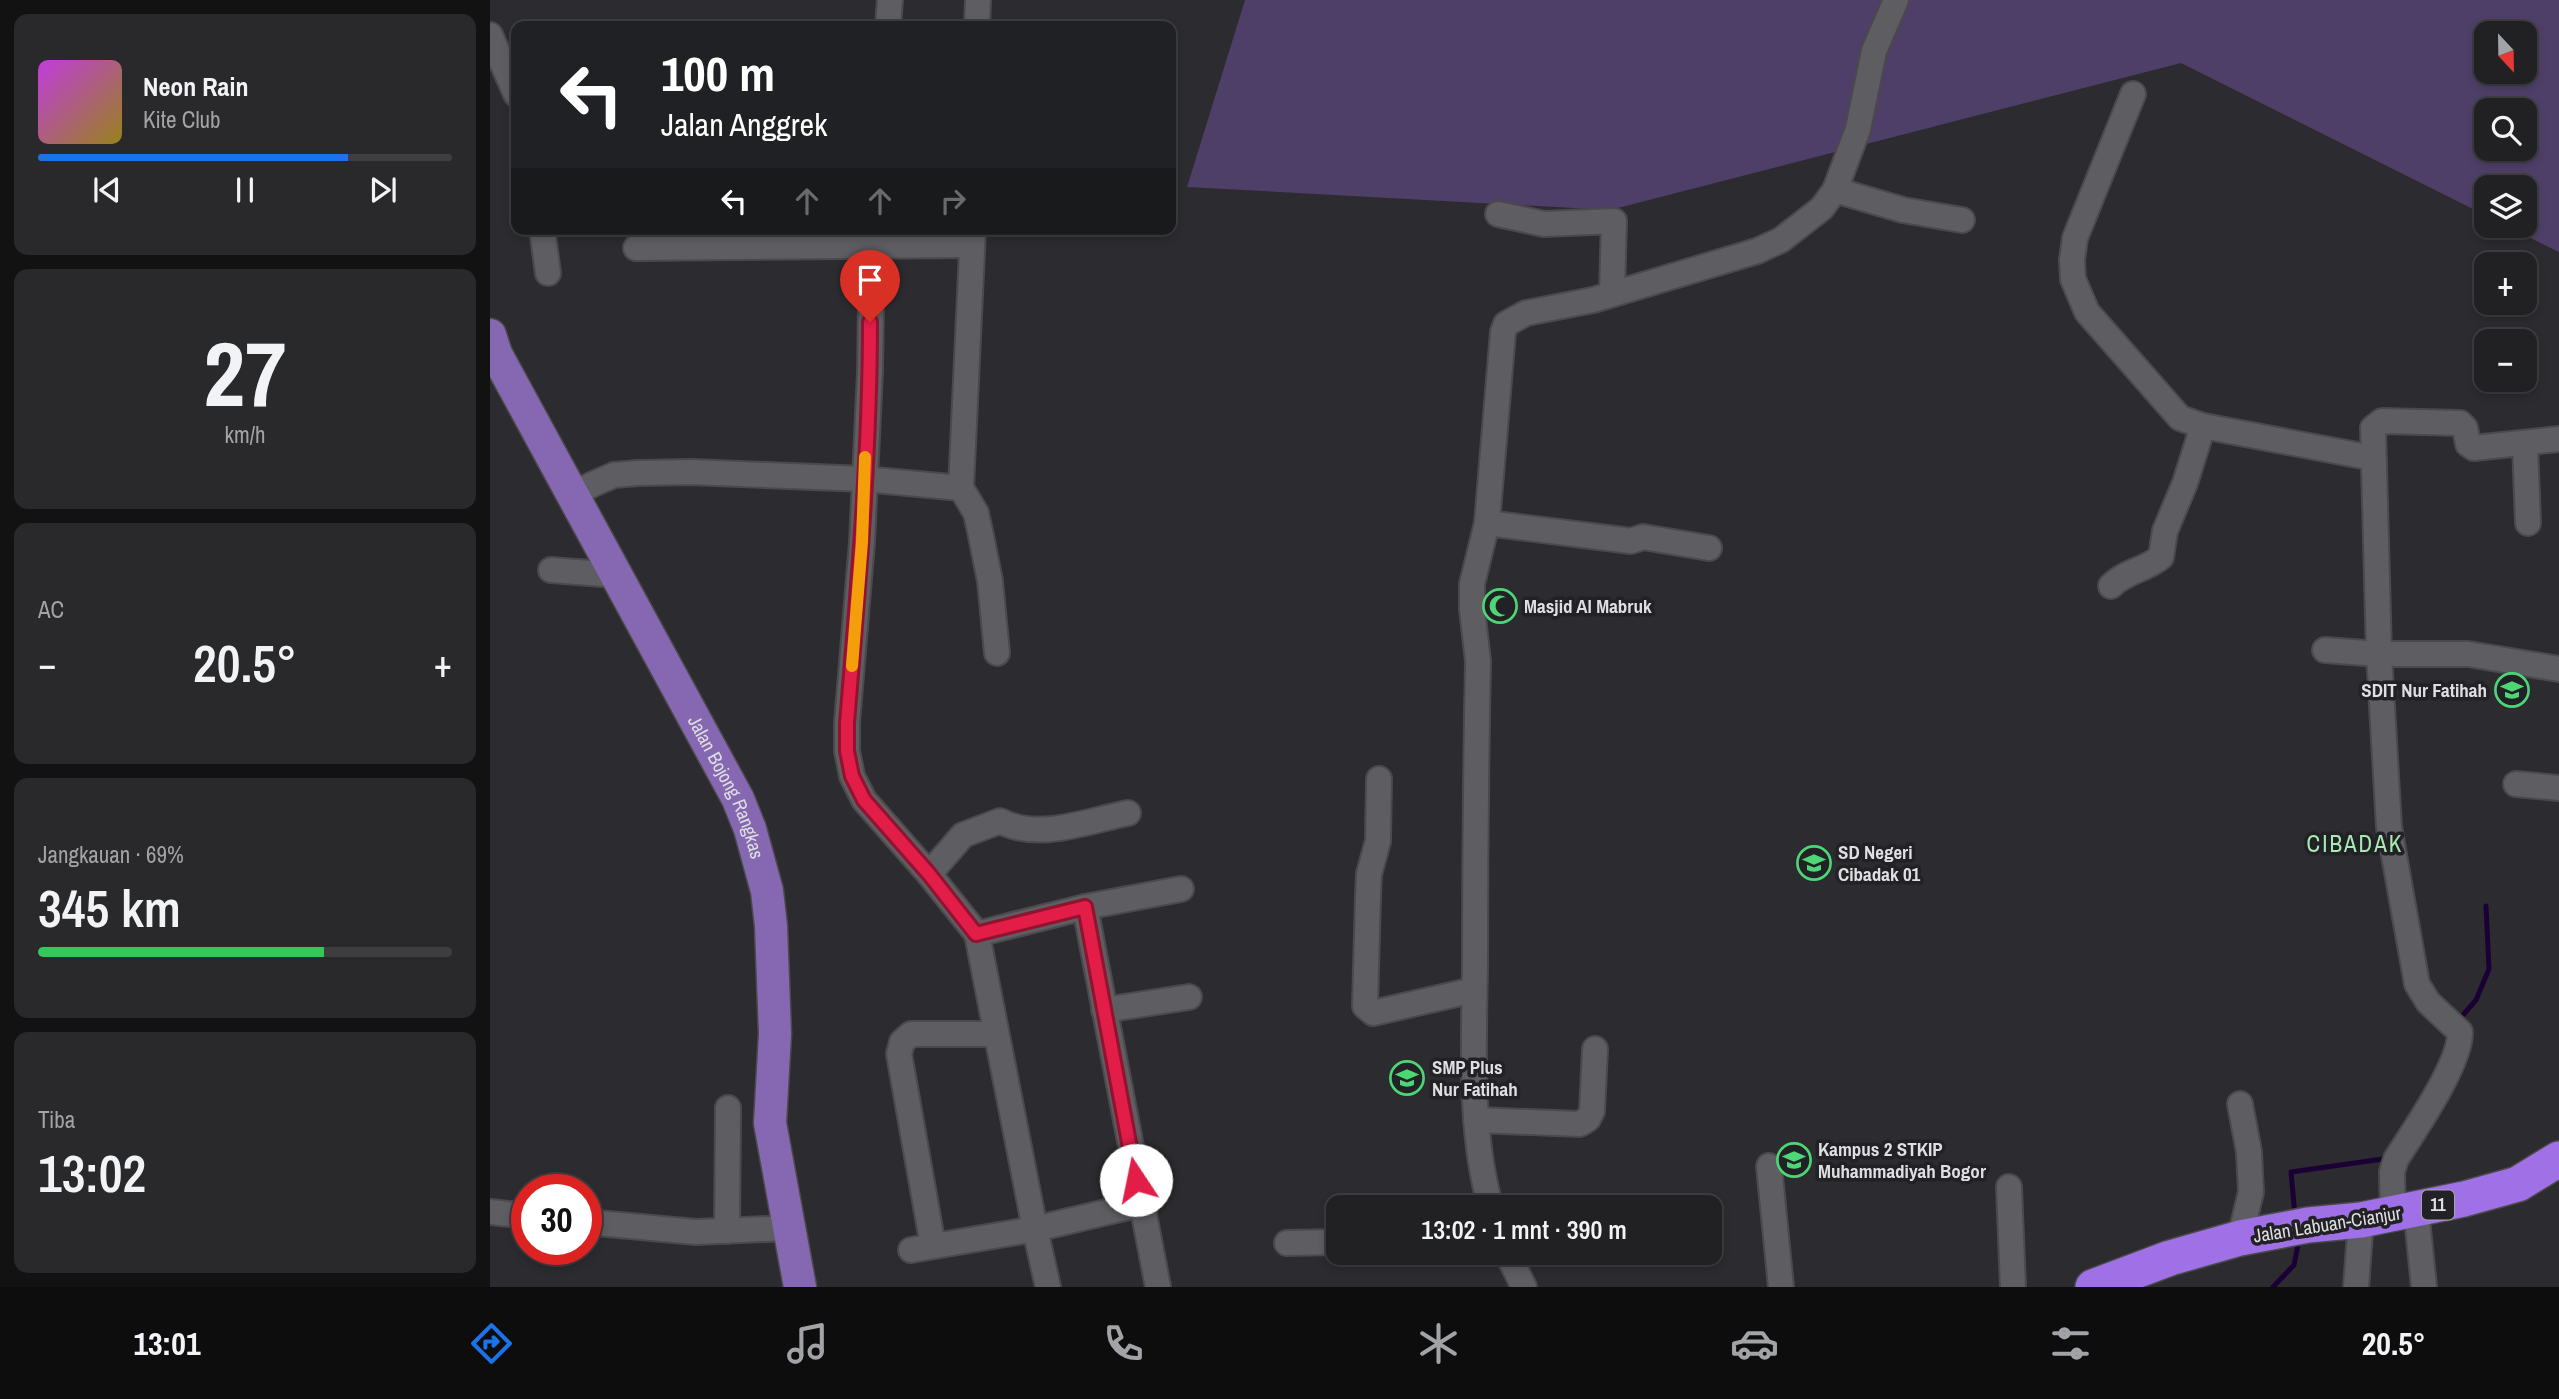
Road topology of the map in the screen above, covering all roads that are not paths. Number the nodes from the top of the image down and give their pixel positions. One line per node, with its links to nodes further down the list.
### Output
1 (890, 0): 4 (street)
2 (978, 0): 5 (street)
3 (1896, 0): 9 (street)
4 (888, 21)
5 (976, 21)
6 (490, 35): 7 (street)
7 (511, 83)
8 (2133, 94): 19 (street)
9 (1835, 190): 11 (street); 17 (street)
10 (1498, 214): 17 (street)
11 (1962, 220)
12 (543, 235): 16 (street)
13 (971, 237): 14 (street); 24 (street)
14 (872, 238): 15 (street); 23 (street)
15 (636, 248)
16 (548, 273)
17 (1612, 294): 26 (street)
18 (490, 335): 25 (main road, Jalan Bojong Rangkas)
19 (2203, 426): 22 (street); 31 (street)
20 (2559, 439): 21 (street)
21 (2525, 444): 22 (street); 27 (street)
22 (2373, 458): 34 (street)
23 (864, 479): 24 (street); 25 (street); 40 (street)
24 (961, 488): 33 (street)
25 (572, 496): 30 (main road, Jalan Bojong Rangkas)
26 (1487, 523): 28 (street); 44 (street)
27 (2528, 523)
28 (1709, 548)
29 (551, 570): 30 (street)
30 (616, 575): 61 (main road, Jalan Bojong Rangkas)
31 (2111, 586)
32 (2325, 650): 34 (street)
33 (997, 653)
34 (2379, 654): 35 (street); 59 (street)
35 (2559, 669)
36 (1379, 779): 44 (street)
37 (2516, 784): 38 (street)
38 (2559, 788)
39 (1128, 813): 40 (street)
40 (929, 874): 43 (street)
41 (1181, 889): 42 (street)
42 (1085, 907): 43 (street); 46 (street)
43 (976, 934): 47 (street)
44 (1474, 990): 51 (street)
45 (1189, 997): 46 (street)
46 (1104, 1010): 56 (street)
47 (996, 1034): 62 (street); 62 (street)
48 (1595, 1049): 51 (street)
49 (2240, 1104): 64 (street)
50 (728, 1108): 63 (street)
51 (1476, 1120): 55 (street)
52 (2559, 1159): 59 (highway, Jalan Labuan-Cianjur / 11)
53 (1769, 1167): 73 (street)
54 (2009, 1187): 74 (street)
55 (1488, 1195)
56 (1141, 1204): 62 (street); 71 (street)
57 (490, 1212): 58 (street)
58 (511, 1214)
59 (2390, 1214): 64 (highway, Jalan Labuan-Cianjur / 11); 75 (street); 76 (street)
60 (602, 1224): 63 (street)
61 (789, 1228): 63 (street); 69 (main road, Jalan Bojong Rangkas)
62 (1035, 1229): 70 (street)
63 (727, 1231)
64 (2240, 1238): 68 (highway, Jalan Labuan-Cianjur / 11)
65 (1326, 1242): 66 (street)
66 (1287, 1243)
67 (1513, 1265): 72 (street)
68 (2103, 1285)
69 (800, 1287)
70 (1048, 1287)
71 (1158, 1287)
72 (1524, 1287)
73 (1781, 1287)
74 (2013, 1287)
75 (2356, 1287)
76 (2424, 1287)

